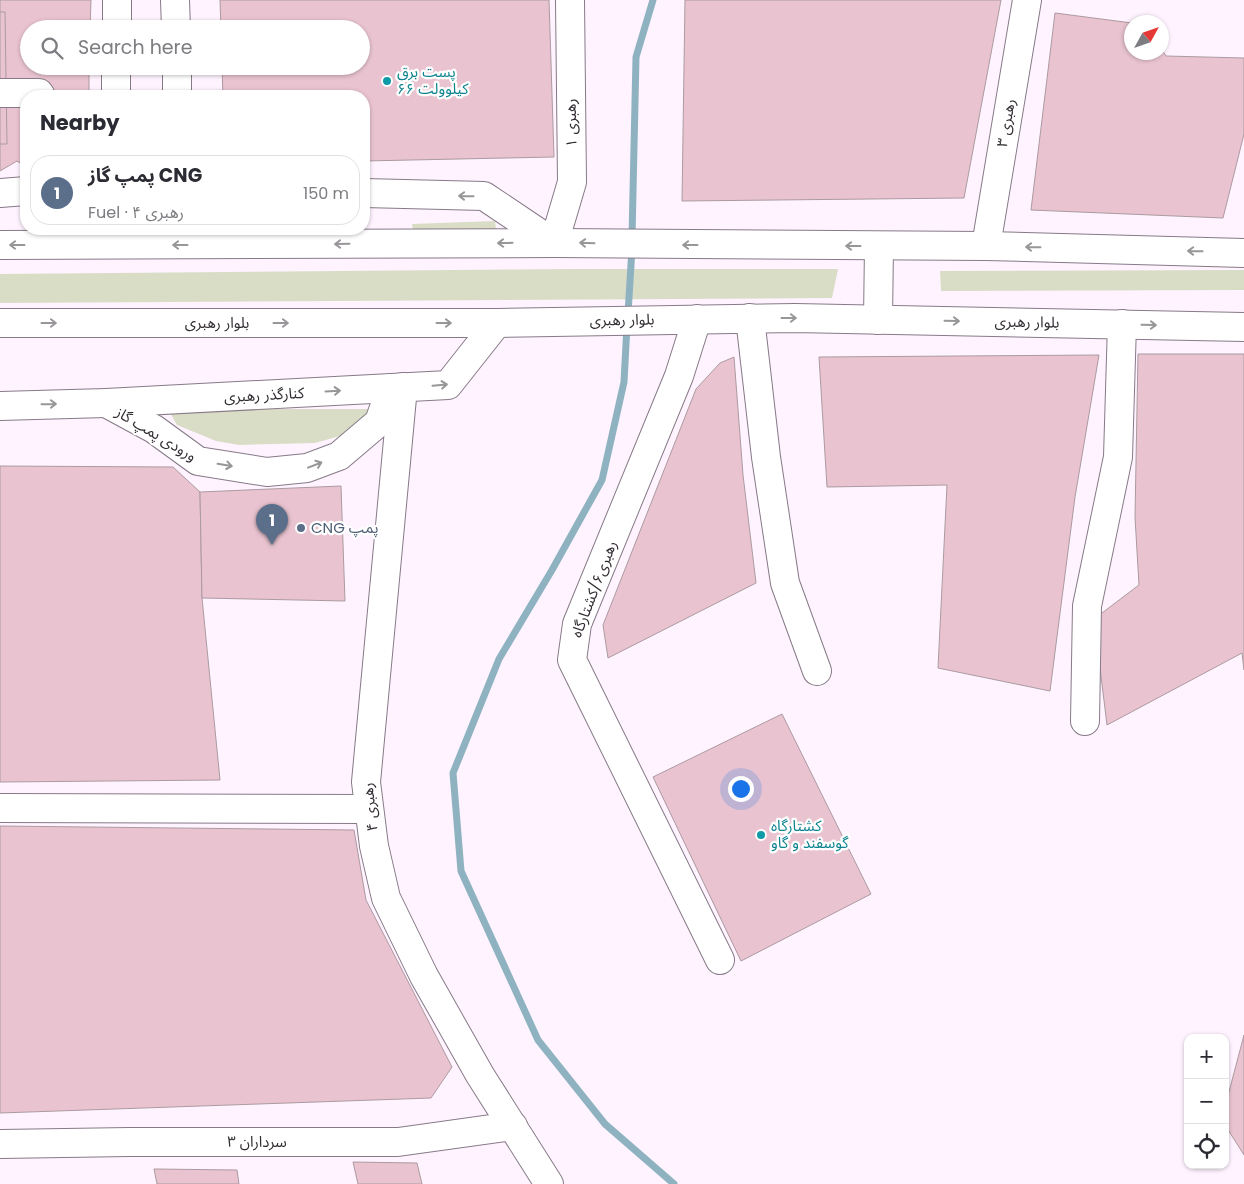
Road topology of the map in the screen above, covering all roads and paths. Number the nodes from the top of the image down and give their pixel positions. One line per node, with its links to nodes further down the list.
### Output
1 (117, 0): 5 (street)
2 (175, 0): 6 (street)
3 (570, 0): 17 (street, رهبری ۱)
4 (1027, 0): 21 (street, رهبری ۳)
5 (116, 20)
6 (176, 20)
7 (116, 75): 9 (street)
8 (176, 75): 10 (street)
9 (116, 90)
10 (177, 90)
11 (0, 93): 12 (street)
12 (20, 93)
13 (20, 191): 14 (street)
14 (0, 192)
15 (370, 193): 17 (street, one-way to 15)
16 (240, 235): 19 (street)
17 (554, 242): 19 (street, one-way to 19); 20 (street, one-way to 17)
18 (0, 245): 19 (street, one-way to 18)
19 (254, 245)
20 (879, 246): 21 (street); 25 (street)
21 (986, 246): 22 (street, one-way to 21)
22 (1244, 252)
23 (750, 318): 24 (street, بلوار رهبری); 25 (street, بلوار رهبری, one-way to 25); 33 (street)
24 (693, 320): 27 (street, بلوار رهبری); 37 (street, رهبری۶/کشتارگاه)
25 (878, 320): 28 (street, بلوار رهبری, one-way to 28)
26 (0, 323): 27 (street, بلوار رهبری, one-way to 27)
27 (497, 323): 30 (street, کنارگذر رهبری, one-way to 27)
28 (1122, 324): 29 (street, بلوار رهبری, one-way to 29); 34 (street)
29 (1244, 327)
30 (397, 388): 31 (street, کنارگذر رهبری, one-way to 30); 31 (street, ورودی پمپ گاز, one-way to 30); 36 (street, رهبری ۴)
31 (106, 403): 32 (street, کنارگذر رهبری, one-way to 31)
32 (0, 406)
33 (817, 670)
34 (1085, 721)
35 (0, 808): 36 (street)
36 (369, 809): 38 (street, رهبری ۴)
37 (720, 960)
38 (513, 1126): 39 (street, سرداران ۳); 40 (street, رهبری ۴)
39 (0, 1144)
40 (549, 1184)

